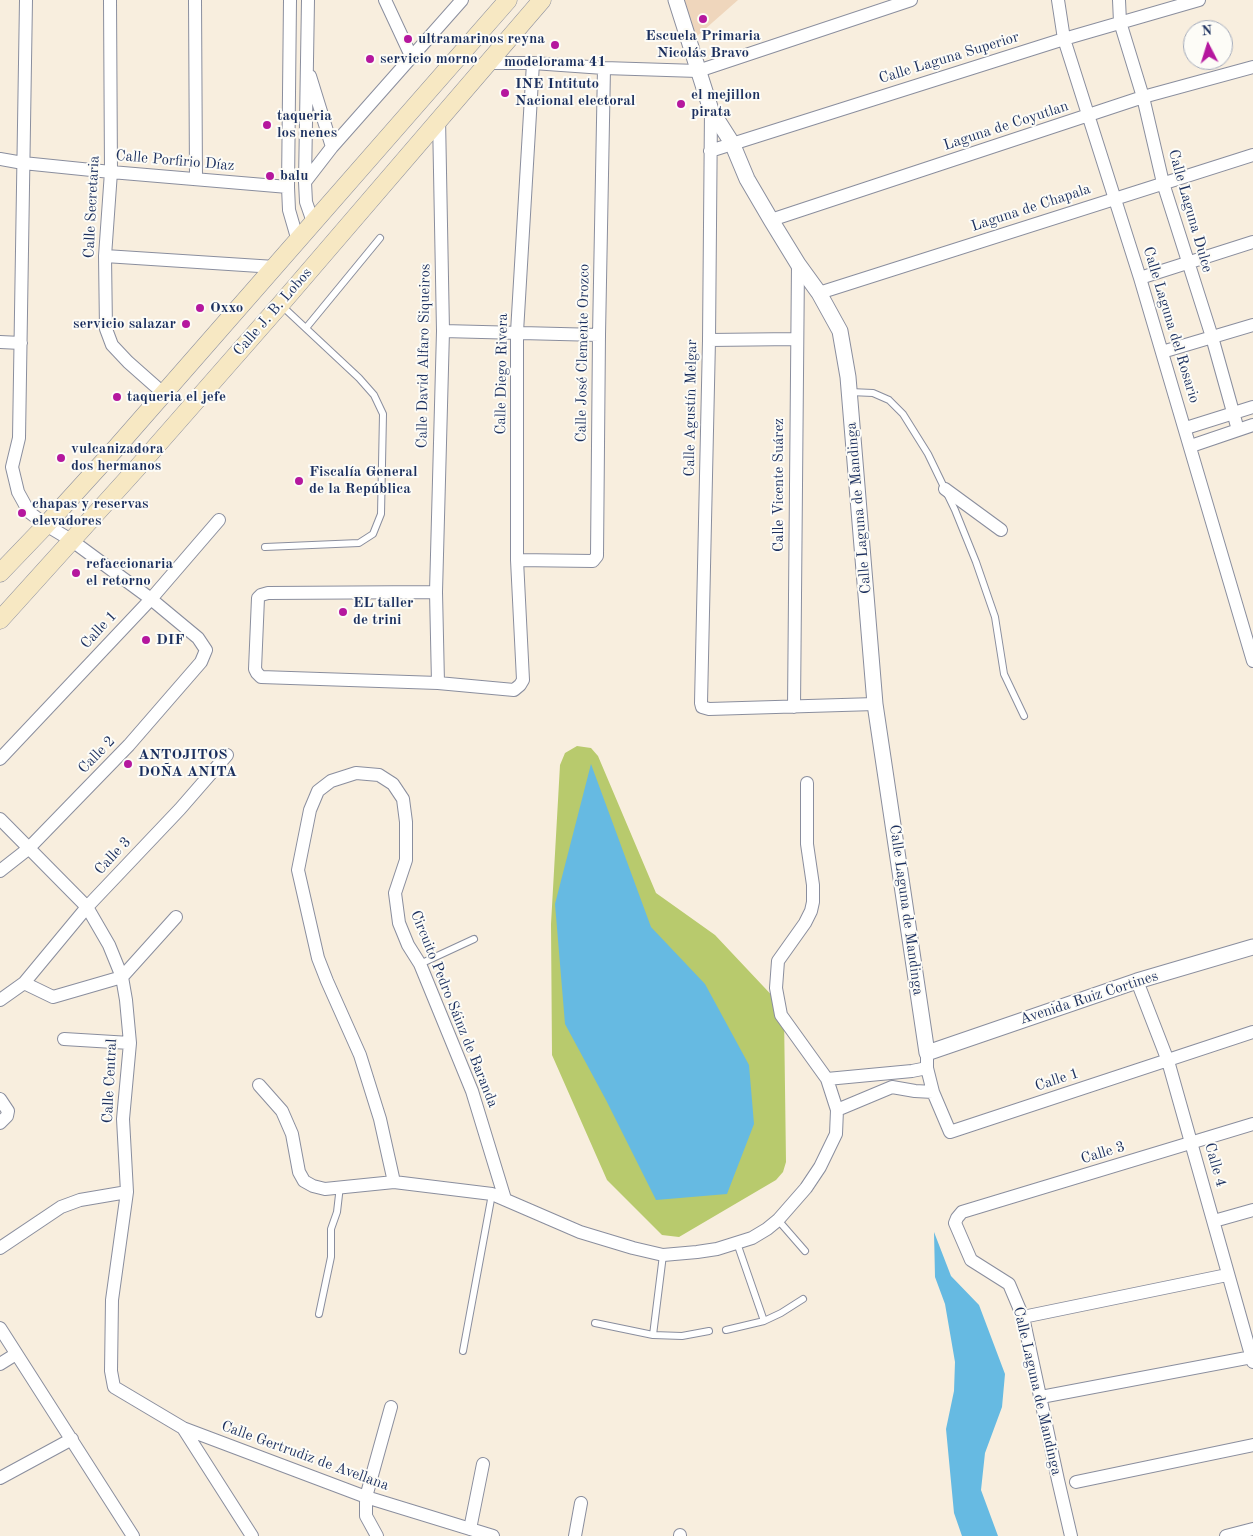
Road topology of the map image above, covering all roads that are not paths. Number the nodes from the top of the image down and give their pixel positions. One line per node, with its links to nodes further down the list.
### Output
1 (26, 0): 33 (street)
2 (110, 0): 34 (street, Calle Secretaria)
3 (195, 0): 35 (street)
4 (290, 0): 38 (street)
5 (308, 0): 20 (street)
6 (385, 0): 17 (street)
7 (462, 0): 17 (street)
8 (508, 0): 41 (main road, Calle J. B. Lobos)
9 (542, 0): 18 (main road, Calle J. B. Lobos)
10 (676, 0): 23 (street, Calle Laguna de Mandinga)
11 (911, 0): 23 (street)
12 (1058, 0): 16 (street, Calle Laguna del Rosario)
13 (1119, 0): 15 (street, Calle Laguna Dulce)
14 (1199, 0): 15 (street, Calle Laguna Superior)
15 (1120, 22): 16 (street, Calle Laguna Superior); 24 (street, Calle Laguna Dulce)
16 (1064, 39): 26 (street, Calle Laguna del Rosario); 28 (street, Calle Laguna Superior)
17 (412, 58): 29 (street)
18 (488, 62): 19 (street); 27 (main road, Calle J. B. Lobos)
19 (534, 63): 22 (street); 55 (street, Calle Diego Rivera)
20 (307, 66): 29 (street); 36 (street)
21 (1253, 67): 24 (street, Laguna de Coyutlan)
22 (604, 68): 23 (street); 56 (street, Calle José Clemente Orozco)
23 (698, 71): 25 (street, Calle Laguna de Mandinga)
24 (1143, 98): 26 (street, Laguna de Coyutlan); 37 (street, Calle Laguna Dulce)
25 (711, 110): 28 (street, Calle Laguna de Mandinga); 30 (street, Calle Agustín Melgar)
26 (1088, 116): 39 (street, Calle Laguna del Rosario); 40 (street, Laguna de Coyutlan)
27 (439, 118): 51 (main road, Calle J. B. Lobos); 54 (street, Calle David Alfaro Siqueiros)
28 (732, 143): 30 (street, Calle Laguna Superior); 40 (street, Calle Laguna de Mandinga)
29 (332, 147): 36 (street)
30 (710, 150): 59 (street, Calle Agustín Melgar)
31 (1253, 155): 37 (street, Laguna de Chapala)
32 (0, 159): 33 (street, Calle Porfirio Díaz)
33 (24, 163): 34 (street, Calle Porfirio Díaz); 61 (street)
34 (111, 172): 35 (street, Calle Porfirio Díaz); 45 (street, Calle Secretaria)
35 (196, 178): 38 (street, Calle Porfirio Díaz)
36 (305, 182): 41 (street)
37 (1163, 183): 39 (street, Laguna de Chapala); 47 (street, Calle Laguna Dulce)
38 (288, 187): 43 (street)
39 (1114, 198): 49 (street, Calle Laguna del Rosario); 50 (street, Laguna de Chapala)
40 (771, 220): 46 (street, Calle Laguna de Mandinga)
41 (314, 222): 43 (main road, Calle J. B. Lobos)
42 (380, 238): 53 (lane)
43 (298, 241): 48 (main road, Calle J. B. Lobos)
44 (1253, 242): 47 (street)
45 (105, 256): 48 (street); 64 (street, Calle Secretaria)
46 (798, 264): 50 (street, Calle Laguna de Mandinga); 58 (street, Calle Vicente Suárez)
47 (1188, 264): 49 (street); 57 (street, Calle Laguna Dulce)
48 (275, 267): 64 (main road, Calle J. B. Lobos)
49 (1140, 278): 62 (street, Calle Laguna del Rosario)
50 (819, 293): 63 (street, Calle Laguna de Mandinga)
51 (280, 304): 53 (lane); 75 (main road, Calle J. B. Lobos)
52 (1253, 325): 57 (street)
53 (306, 328): 76 (lane)
54 (443, 331): 55 (street); 79 (street, Calle David Alfaro Siqueiros)
55 (517, 332): 56 (street); 77 (street, Calle Diego Rivera)
56 (599, 336): 77 (street, Calle José Clemente Orozco)
57 (1212, 337): 62 (street); 66 (street, Calle Laguna Dulce)
58 (796, 339): 59 (street); 85 (street, Calle Vicente Suárez)
59 (709, 340): 85 (street, Calle Agustín Melgar)
60 (0, 342): 61 (street)
61 (21, 343): 73 (street)
62 (1162, 352): 68 (street, Calle Laguna del Rosario)
63 (849, 392): 71 (lane); 84 (street, Calle Laguna de Mandinga)
64 (163, 393): 73 (main road, Calle J. B. Lobos)
65 (1253, 407): 66 (street)
66 (1232, 414): 68 (street); 69 (street, Calle Laguna Dulce)
67 (1253, 426): 69 (street)
68 (1186, 428): 70 (street, Calle Laguna del Rosario)
69 (1238, 430): 70 (street)
70 (1191, 446): 82 (street, Calle Laguna del Rosario)
71 (945, 489): 74 (street); 86 (lane)
72 (219, 520): 80 (street, Calle 1)
73 (46, 525): 75 (street); 78 (main road, Calle J. B. Lobos)
74 (1002, 530)
75 (71, 540): 80 (street); 81 (main road, Calle J. B. Lobos)
76 (265, 547)
77 (517, 560): 83 (street, Calle Diego Rivera)
78 (0, 573)
79 (436, 592): 83 (street, Calle David Alfaro Siqueiros); 83 (street)
80 (151, 598): 88 (street, Calle 1); 91 (street, Calle 2)
81 (0, 620)
82 (1253, 661)
83 (438, 683)
84 (875, 704): 85 (street); 105 (street, Calle Laguna de Mandinga)
85 (794, 707)
86 (1024, 716)
87 (227, 755): 93 (street, Calle 3)
88 (0, 758)
89 (806, 783): 109 (street)
90 (0, 819): 91 (street, Calle Central)
91 (28, 849): 92 (street, Calle 2); 93 (street, Calle Central)
92 (0, 871)
93 (87, 907): 98 (street, Calle Central); 100 (street, Calle 3)
94 (176, 917): 98 (street)
95 (474, 939): 97 (lane)
96 (1253, 947): 99 (street, Avenida Ruiz Cortines)
97 (420, 964): 118 (street, Circuito Pedro Sáinz de Baranda); 122 (street, Circuito Pedro Sáinz de Baranda)
98 (122, 977): 100 (street); 104 (street, Calle Central)
99 (1137, 981): 105 (street, Avenida Ruiz Cortines); 106 (street, Calle 4)
100 (24, 983): 101 (street, Calle 3)
101 (0, 1000)
102 (1253, 1032): 106 (street, Calle 1)
103 (64, 1039): 104 (street)
104 (130, 1043): 120 (street, Calle Central)
105 (927, 1053): 107 (street, Calle 1)
106 (1168, 1061): 112 (street, Calle 1); 117 (street, Calle 4)
107 (927, 1068): 108 (street); 112 (street, Calle 1)
108 (887, 1073): 109 (street); 111 (street)
109 (827, 1079): 114 (street)
110 (259, 1085): 119 (street)
111 (892, 1087): 112 (street); 114 (street)
112 (933, 1092)
113 (0, 1098): 115 (street)
114 (837, 1110): 125 (street)
115 (0, 1123)
116 (1253, 1124): 117 (street, Calle 3)
117 (1192, 1143): 124 (street, Calle 3); 126 (street, Calle 4)
118 (394, 1182): 119 (street); 121 (street)
119 (340, 1186): 133 (lane)
120 (127, 1192): 128 (street); 145 (street, Calle Central)
121 (492, 1194): 122 (street); 141 (lane)
122 (505, 1199): 130 (street)
123 (1253, 1210): 126 (street)
124 (962, 1212): 134 (street, Calle Laguna de Mandinga)
125 (778, 1220): 127 (street); 129 (lane)
126 (1214, 1222): 131 (street, Calle 4)
127 (737, 1244): 130 (street); 135 (lane)
128 (0, 1248)
129 (805, 1251)
130 (663, 1254): 140 (lane)
131 (1227, 1275): 134 (street); 143 (street, Calle 4)
132 (803, 1299): 135 (lane)
133 (319, 1314)
134 (1024, 1317): 146 (street, Calle Laguna de Mandinga)
135 (764, 1321): 138 (lane)
136 (595, 1323): 140 (lane)
137 (0, 1328): 142 (street)
138 (726, 1330)
139 (709, 1331): 140 (lane)
140 (653, 1335)
141 (463, 1351)
142 (16, 1354): 144 (street); 149 (street)
143 (1252, 1359): 146 (street)
144 (0, 1364)
145 (114, 1387): 148 (street, Calle Gertrudiz de Avellana)
146 (1041, 1397): 163 (street, Calle Laguna de Mandinga)
147 (391, 1407): 154 (street)
148 (183, 1428): 154 (street, Calle Gertrudiz de Avellana); 159 (street)
149 (72, 1439): 152 (street); 158 (street)
150 (1253, 1445): 153 (street)
151 (483, 1464): 156 (street)
152 (0, 1478)
153 (1076, 1482)
154 (366, 1497): 156 (street, Calle Gertrudiz de Avellana); 160 (street)
155 (581, 1503): 162 (street)
156 (470, 1529): 161 (street, Calle Gertrudiz de Avellana)
157 (1253, 1529): 164 (street)
158 (133, 1536)
159 (252, 1536)
160 (378, 1536)
161 (493, 1536)
162 (575, 1536)
163 (1072, 1536)
164 (1226, 1536)

